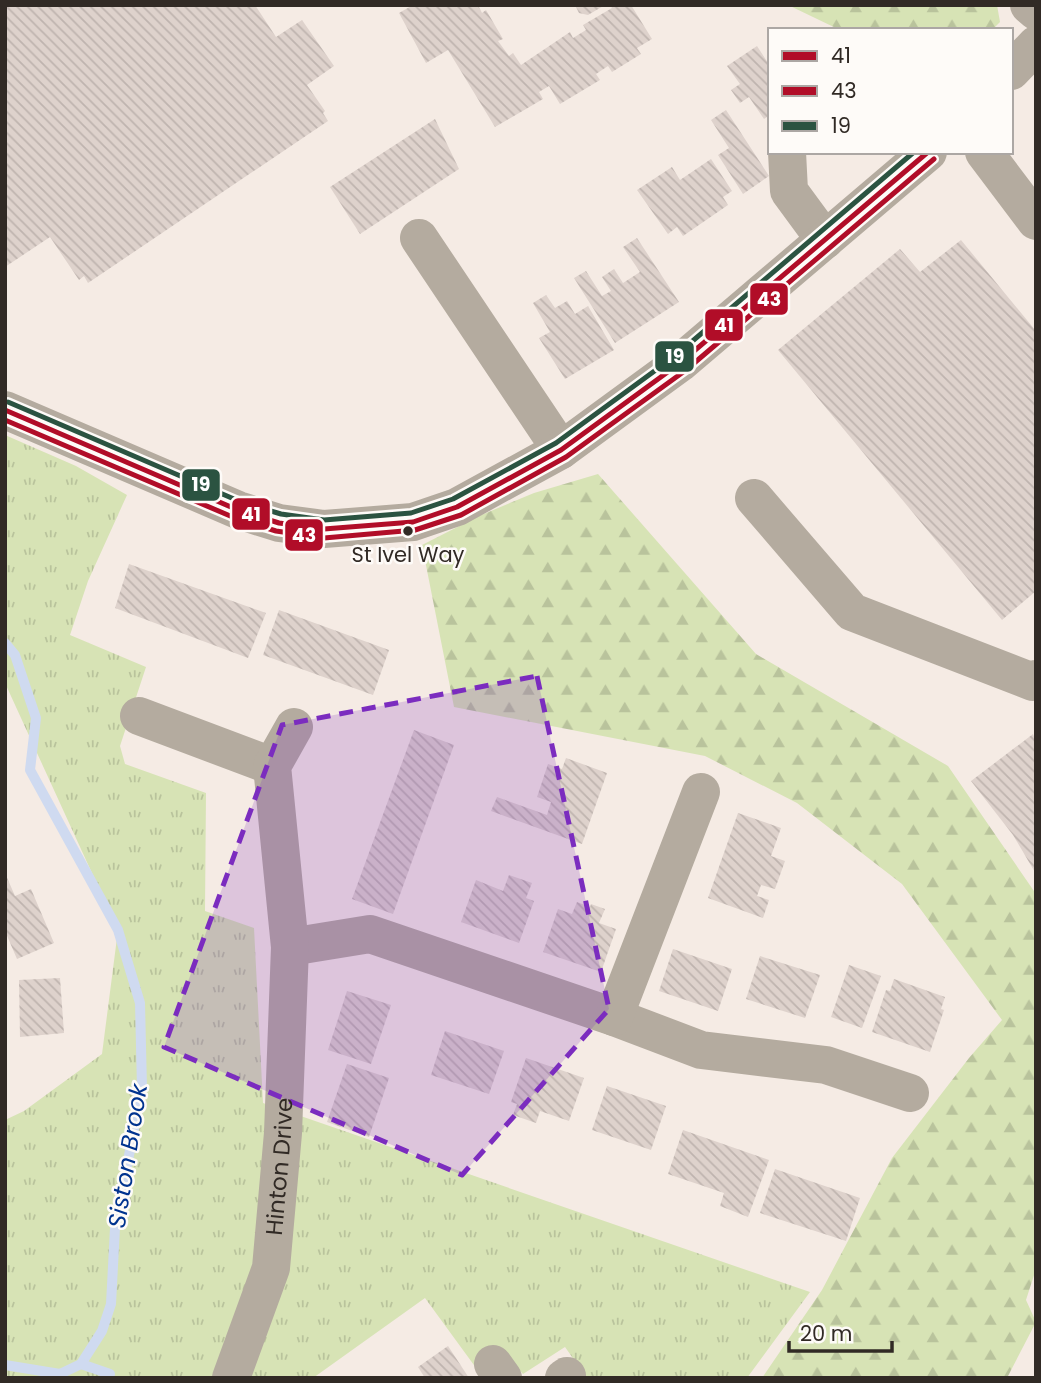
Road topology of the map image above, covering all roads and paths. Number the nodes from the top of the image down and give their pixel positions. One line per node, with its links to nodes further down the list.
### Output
1 (1029, 5): 2 (street)
2 (1036, 11)
3 (1036, 45): 4 (street)
4 (1013, 69)
5 (787, 154): 10 (street)
6 (926, 154): 10 (street)
7 (986, 154): 8 (street)
8 (1036, 221)
9 (419, 238): 12 (street)
10 (825, 240): 12 (street)
11 (5, 410): 12 (street)
12 (561, 450)
13 (754, 498): 14 (street)
14 (1036, 679)
15 (139, 716): 17 (street)
16 (294, 727): 17 (street)
17 (272, 766): 19 (street, Hinton Drive)
18 (701, 792): 20 (street)
19 (290, 947): 20 (street); 22 (street, Hinton Drive)
20 (614, 1017): 21 (street)
21 (911, 1093)
22 (231, 1378)

